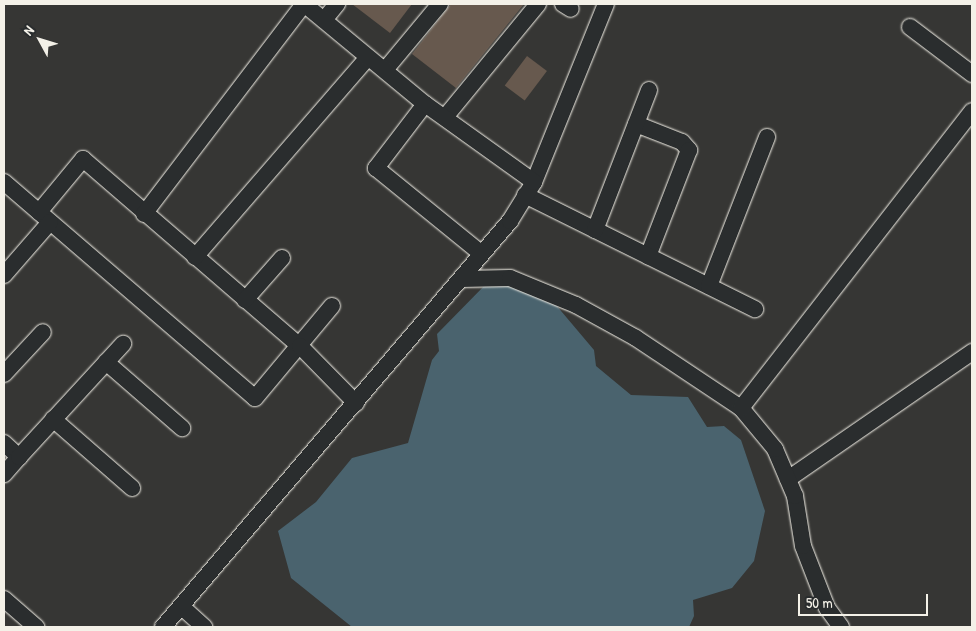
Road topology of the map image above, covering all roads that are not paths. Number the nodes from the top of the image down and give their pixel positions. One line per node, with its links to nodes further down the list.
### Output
1 (304, 4): 6 (street); 20 (street)
2 (336, 4): 6 (street)
3 (440, 4): 9 (street)
4 (538, 4): 14 (street)
5 (606, 4): 19 (street)
6 (324, 20): 8 (street)
7 (910, 27): 10 (street)
8 (368, 56): 9 (street); 25 (street)
9 (385, 70): 12 (street)
10 (972, 74)
11 (649, 90): 15 (street)
12 (425, 104): 14 (street); 23 (street)
13 (972, 111): 16 (street)
14 (446, 116): 19 (street)
15 (636, 124): 22 (street); 24 (street)
16 (966, 131): 40 (street)
17 (767, 136): 29 (street)
18 (4, 182): 21 (street)
19 (529, 189): 22 (street); 23 (street)
20 (144, 214): 21 (street); 25 (street)
21 (45, 217): 27 (street); 35 (street)
22 (595, 230): 24 (street)
23 (482, 254): 28 (street)
24 (648, 256): 29 (street)
25 (195, 257): 30 (street)
26 (282, 258): 30 (street)
27 (4, 275)
28 (461, 279): 39 (street); 40 (street)
29 (709, 286): 32 (street)
30 (245, 300): 35 (street)
31 (332, 306): 35 (street)
32 (755, 309)
33 (43, 332): 38 (street)
34 (123, 344): 37 (street)
35 (300, 346): 39 (street)
36 (972, 352): 46 (street)
37 (106, 362): 41 (street); 42 (street)
38 (4, 374)
39 (356, 403): 49 (street)
40 (742, 408): 46 (street)
41 (53, 419): 44 (street); 47 (street)
42 (182, 428)
43 (4, 442): 44 (street)
44 (19, 457): 45 (street)
45 (4, 474)
46 (788, 479): 53 (street)
47 (132, 488)
48 (4, 599): 50 (street)
49 (182, 607): 51 (street); 52 (street)
50 (36, 627)
51 (163, 627)
52 (204, 627)
53 (841, 627)

